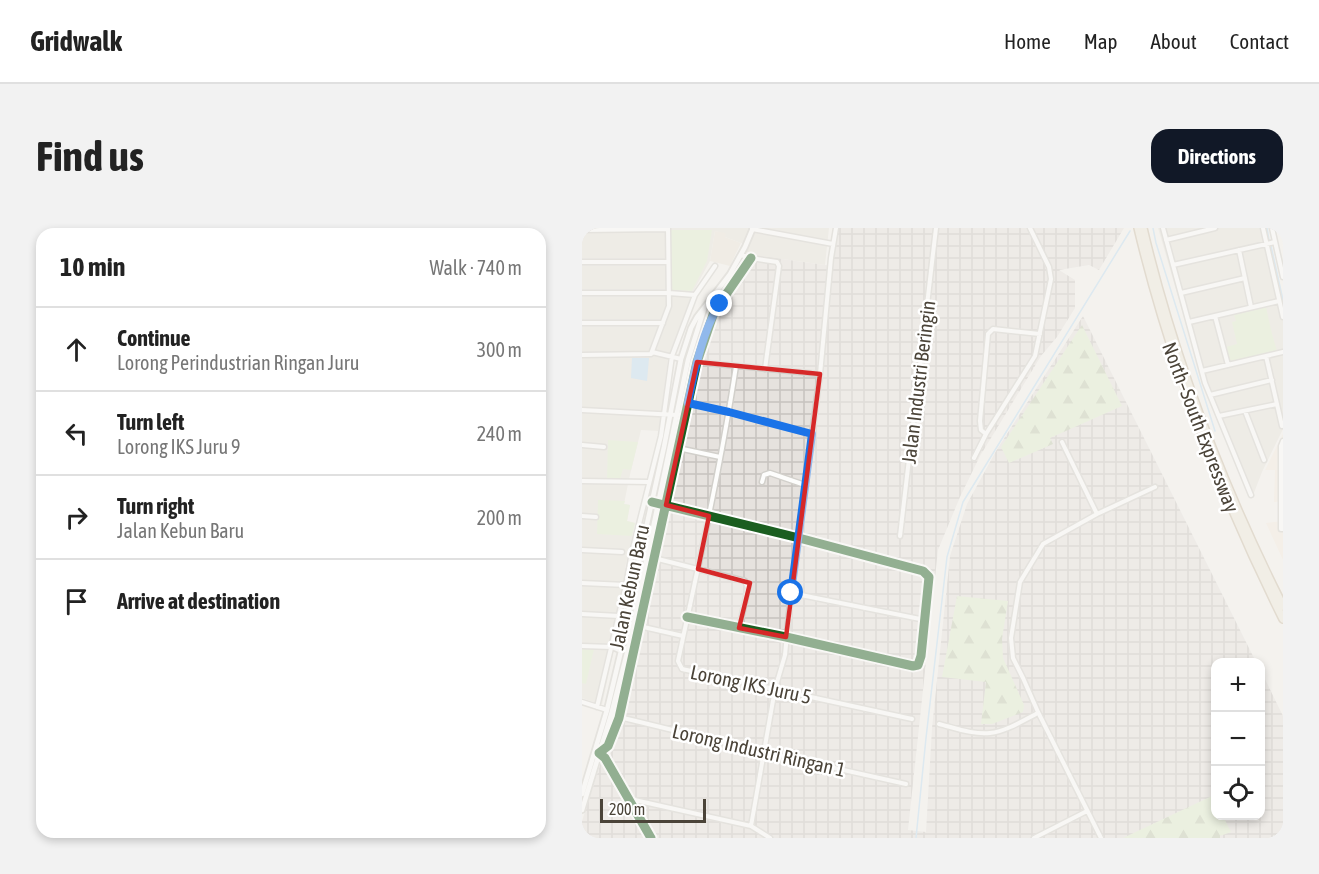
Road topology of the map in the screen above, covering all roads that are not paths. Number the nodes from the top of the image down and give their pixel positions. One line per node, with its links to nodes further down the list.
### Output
1 (836, 228): 15 (street)
2 (936, 228): 88 (street, Jalan Industri Beringin)
3 (1030, 228): 38 (street)
4 (1138, 228): 101 (highway, North–South Expressway)
5 (1143, 228): 97 (highway, North–South Expressway)
6 (1163, 228): 13 (street)
7 (1215, 228): 13 (street)
8 (1263, 228): 16 (street)
9 (1272, 228): 14 (street)
10 (668, 229): 12 (street); 21 (street)
11 (753, 229): 15 (street); 18 (street, Jalan Kebun Baru)
12 (582, 230)
13 (1166, 240): 23 (street)
14 (1275, 242): 16 (street); 24 (street)
15 (833, 244): 50 (street)
16 (1266, 244): 17 (street); 30 (street)
17 (1239, 250): 23 (street); 25 (street)
18 (741, 255): 19 (street); 31 (street, Jalan Kebun Baru)
19 (751, 258): 45 (street, Jalan Kebun Baru); 48 (street)
20 (582, 262): 21 (street)
21 (668, 262): 27 (street)
22 (715, 266): 29 (street)
23 (1173, 266): 28 (street)
24 (1283, 277)
25 (1245, 278): 28 (street); 32 (street)
26 (582, 293): 27 (street)
27 (669, 293): 29 (street); 37 (street)
28 (1181, 293): 35 (street)
29 (695, 295): 42 (street)
30 (1279, 301): 32 (street); 34 (street)
31 (705, 306): 44 (street, Jalan Kebun Baru); 59 (street, Jalan Kebun Baru)
32 (1251, 307): 33 (street)
33 (1215, 316): 35 (street); 46 (street)
34 (1283, 317)
35 (1189, 322): 49 (street)
36 (582, 323): 37 (street)
37 (663, 323): 40 (street)
38 (1040, 334): 63 (street); 63 (street)
39 (1283, 352): 43 (street)
40 (652, 353): 41 (street); 42 (street)
41 (582, 355)
42 (672, 356): 44 (street); 58 (street)
43 (1266, 356): 46 (street); 51 (street)
44 (681, 358): 59 (street, Jalan Kebun Baru)
45 (697, 362): 47 (street); 53 (street, Jalan Kebun Baru)
46 (1228, 365): 49 (street)
47 (736, 366): 48 (street); 57 (street, Lorong IKS Juru 5)
48 (765, 369): 50 (street)
49 (1202, 371): 52 (street)
50 (820, 374): 62 (street)
51 (1272, 380): 52 (street); 54 (street)
52 (1210, 395): 60 (street)
53 (688, 403): 57 (street); 68 (street, Jalan Kebun Baru)
54 (1277, 404): 56 (street); 61 (street)
55 (582, 410): 58 (street)
56 (1245, 411): 60 (street); 71 (street)
57 (729, 412): 62 (street); 69 (street, Lorong IKS Juru 5)
58 (664, 414): 59 (street); 73 (street)
59 (674, 415): 79 (street, Jalan Kebun Baru)
60 (1219, 416): 77 (street)
61 (1282, 426)
62 (812, 434): 75 (street)
63 (987, 434): 70 (street)
64 (1283, 441): 78 (street)
65 (1062, 442): 83 (street)
66 (582, 446): 67 (street)
67 (604, 447)
68 (678, 448): 69 (street); 80 (street, Jalan Kebun Baru)
69 (720, 457): 85 (street, Lorong IKS Juru 5)
70 (974, 458)
71 (1264, 460)
72 (582, 481): 73 (street)
73 (649, 482): 81 (street)
74 (762, 482): 75 (street)
75 (805, 485): 89 (street)
76 (1155, 487): 83 (street)
77 (1251, 495)
78 (1282, 497): 87 (street)
79 (655, 502): 80 (street); 82 (street, Jalan Kebun Baru); 110 (street, Jalan Kebun Baru)
80 (666, 505): 85 (street); 92 (street, Jalan Kebun Baru)
81 (642, 510): 82 (street); 95 (street)
82 (650, 512): 109 (street, Jalan Kebun Baru)
83 (1096, 514): 116 (street)
84 (582, 516): 86 (street)
85 (709, 516): 89 (street); 93 (street, Lorong IKS Juru 5)
86 (596, 517)
87 (1283, 529)
88 (900, 536)
89 (799, 538): 96 (street); 102 (street)
90 (582, 550): 91 (street)
91 (622, 552)
92 (654, 558): 93 (street); 103 (street, Jalan Kebun Baru)
93 (698, 569): 100 (street, Lorong IKS Juru 5); 104 (street)
94 (582, 583): 95 (street)
95 (626, 585): 99 (street)
96 (791, 593): 102 (street); 106 (street)
97 (1283, 606)
98 (582, 614): 99 (street)
99 (619, 616): 108 (street)
100 (687, 617): 104 (street); 105 (street, Lorong IKS Juru 5)
101 (1283, 619)
102 (925, 620): 106 (street)
103 (639, 626): 105 (street); 112 (street, Jalan Kebun Baru)
104 (739, 628): 106 (street)
105 (683, 636): 111 (street, Lorong IKS Juru 5)
106 (786, 637): 111 (street)
107 (582, 646): 108 (street)
108 (612, 647): 109 (street); 114 (street)
109 (621, 651): 115 (street, Jalan Kebun Baru)
110 (618, 689): 112 (street); 117 (street, Jalan Kebun Baru)
111 (775, 689): 119 (street, Lorong IKS Juru 5); 121 (street)
112 (626, 690): 118 (street, Jalan Kebun Baru)
113 (582, 702): 114 (street)
114 (597, 707): 115 (street)
115 (607, 710): 124 (street, Jalan Kebun Baru)
116 (1038, 712): 120 (street); 127 (street)
117 (611, 715): 118 (street, Lorong Industri Ringan 1); 122 (street, Jalan Kebun Baru)
118 (619, 718): 121 (street, Lorong Industri Ringan 1); 122 (street, Jalan Kebun Baru)
119 (912, 719)
120 (939, 724)
121 (763, 752): 123 (street, Lorong Industri Ringan 1); 128 (street)
122 (599, 753): 125 (street); 126 (street, Jalan Kebun Baru)
123 (906, 784)
124 (582, 794)
125 (629, 799): 128 (street); 130 (street)
126 (582, 810)
127 (1088, 812): 132 (street); 133 (street)
128 (751, 826): 131 (street)
129 (1283, 835): 134 (street)
130 (651, 838)
131 (770, 838)
132 (1034, 838)
133 (1101, 838)
134 (1277, 838)

